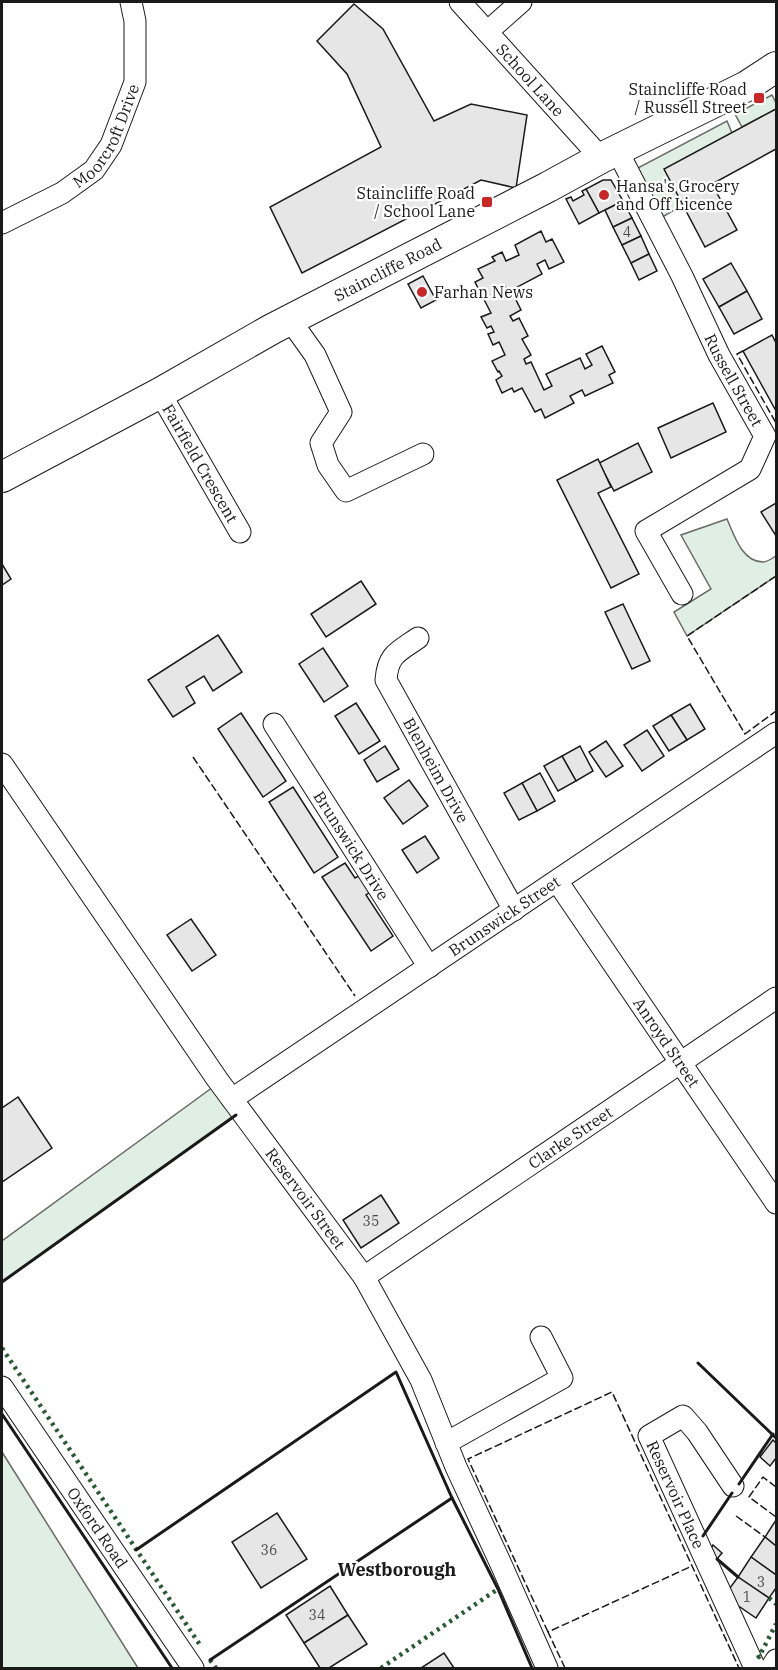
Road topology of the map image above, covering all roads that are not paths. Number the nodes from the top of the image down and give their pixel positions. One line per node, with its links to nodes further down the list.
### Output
1 (132, 2): 7 (street, Moorcroft Drive)
2 (460, 2): 4 (street, School Lane)
3 (521, 2): 4 (street)
4 (487, 33): 6 (street, School Lane)
5 (777, 67): 6 (street, Staincliffe Road)
6 (609, 154): 8 (street, Staincliffe Road); 13 (street, Russell Street)
7 (2, 223)
8 (290, 320): 9 (street, Staincliffe Road); 10 (street)
9 (160, 393): 11 (street, Staincliffe Road); 12 (street, Fairfield Crescent)
10 (423, 454)
11 (2, 477)
12 (240, 532)
13 (682, 594)
14 (418, 638): 19 (street, Blenheim Drive)
15 (274, 724): 20 (street, Brunswick Drive)
16 (777, 734): 18 (street, Brunswick Street)
17 (2, 764): 23 (street, Reservoir Street)
18 (557, 881): 19 (street, Brunswick Street); 22 (street, Anroyd Street)
19 (514, 910): 20 (street, Brunswick Street)
20 (429, 967): 23 (street, Brunswick Street)
21 (777, 998): 22 (street, Clarke Street)
22 (681, 1063): 24 (street, Anroyd Street); 25 (street, Clarke Street)
23 (232, 1099): 25 (street, Reservoir Street)
24 (777, 1203)
25 (364, 1277): 28 (street, Reservoir Street)
26 (541, 1337): 28 (street)
27 (2, 1387): 31 (street, Oxford Road)
28 (446, 1443): 32 (street, Reservoir Street)
29 (733, 1486): 33 (street, Reservoir Place)
30 (777, 1660): 34 (street)
31 (193, 1668)
32 (546, 1668)
33 (755, 1668)
34 (771, 1668)

